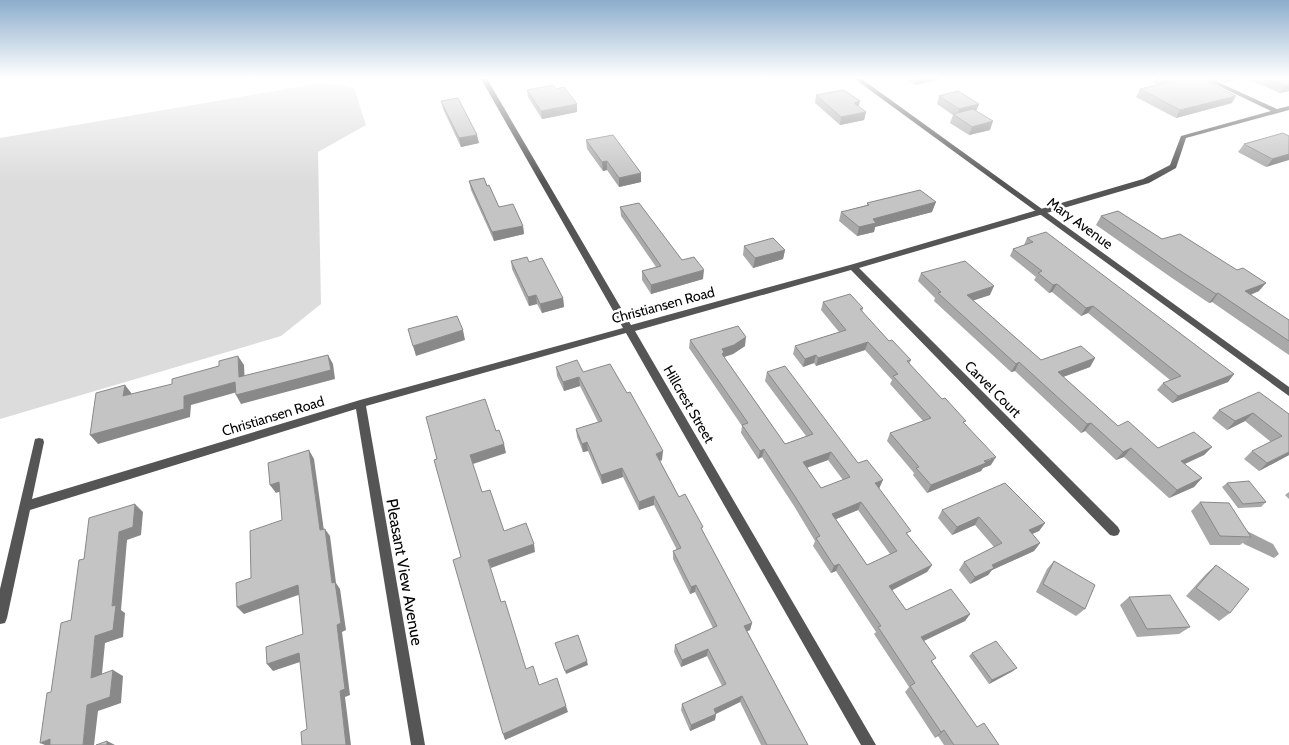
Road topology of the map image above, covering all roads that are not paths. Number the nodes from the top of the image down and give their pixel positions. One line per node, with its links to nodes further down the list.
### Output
1 (504, 112): 6 (street, Hillcrest Street)
2 (903, 112): 4 (street, Mary Avenue)
3 (1273, 112): 4 (street, Christiansen Road)
4 (1041, 211): 5 (street, Christiansen Road); 7 (street, Mary Avenue)
5 (853, 267): 6 (street, Christiansen Road); 11 (street, Carvel Court)
6 (630, 328): 8 (street, Christiansen Road); 14 (street, Hillcrest Street)
7 (1289, 392)
8 (360, 404): 10 (street, Christiansen Road); 13 (street, Pleasant View Avenue)
9 (39, 442): 10 (street)
10 (24, 507): 12 (street)
11 (1114, 531)
12 (0, 618)
13 (418, 745)
14 (869, 745)

